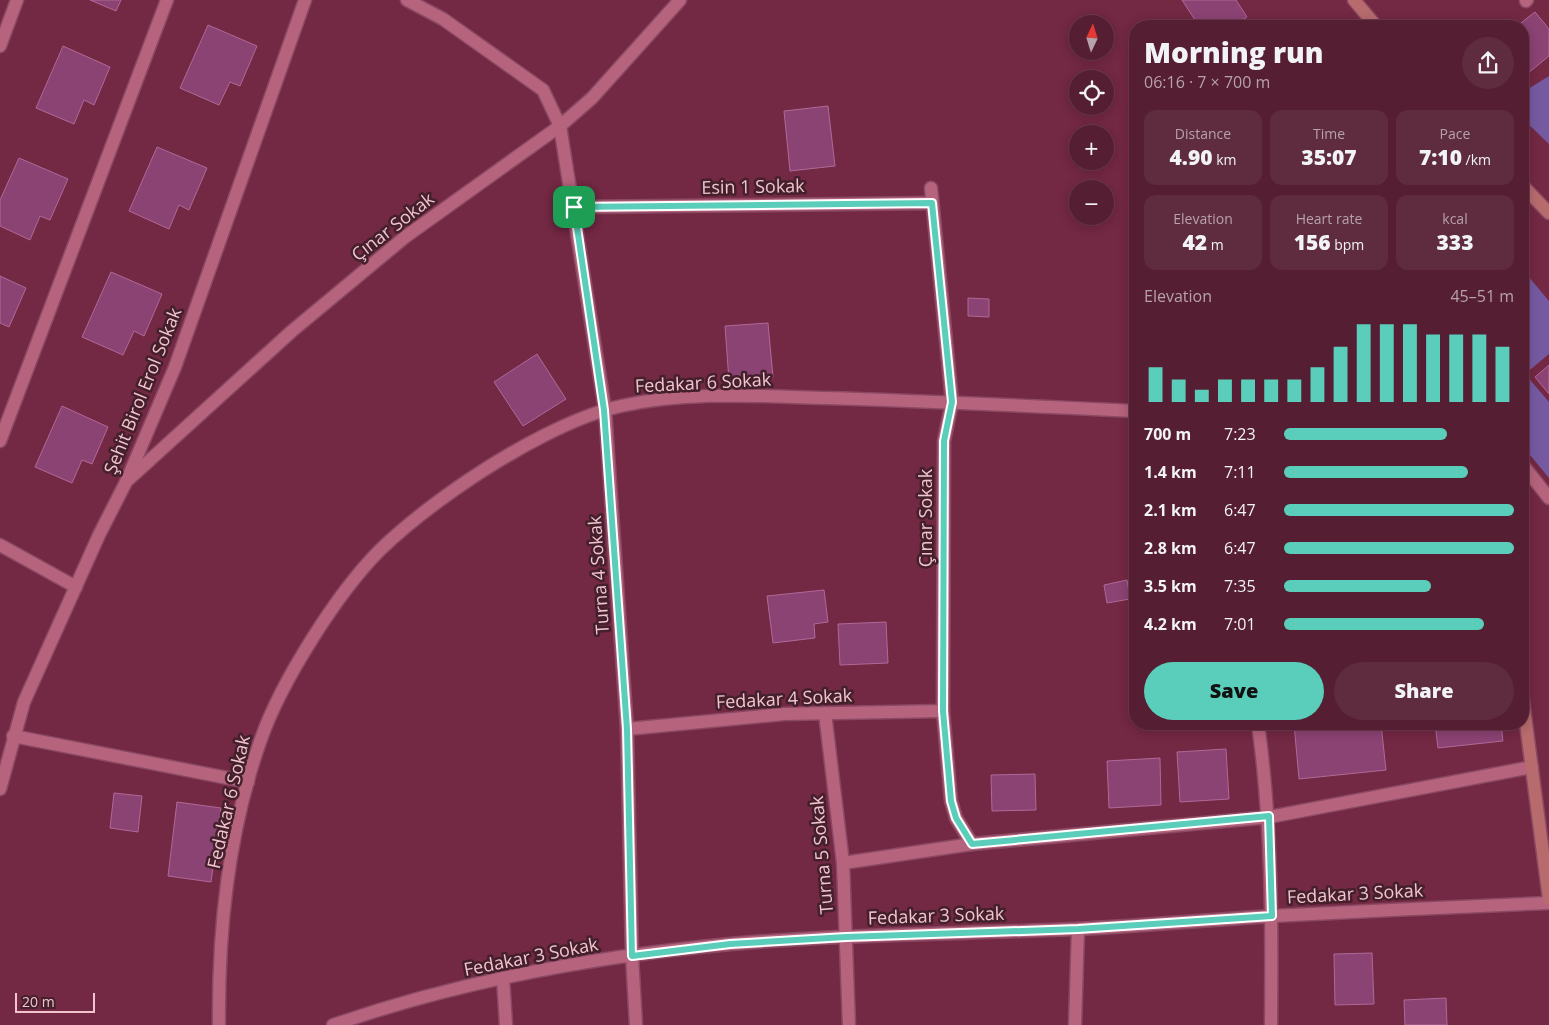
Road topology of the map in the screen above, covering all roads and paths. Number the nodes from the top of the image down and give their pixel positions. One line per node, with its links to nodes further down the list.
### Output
1 (17, 0): 8 (street)
2 (167, 0): 18 (street)
3 (305, 0): 20 (street, Şehit Birol Erol Sokak)
4 (407, 0): 9 (street, Turna 4 Sokak)
5 (680, 0): 9 (street, Çınar Sokak)
6 (1354, 0): 7 (street)
7 (1371, 20)
8 (0, 46)
9 (560, 126): 13 (street, Turna 4 Sokak); 20 (street, Çınar Sokak)
10 (931, 188): 12 (street, Çınar Sokak)
11 (1529, 192): 14 (street)
12 (932, 203): 13 (street, Esin 1 Sokak); 15 (street, Çınar Sokak)
13 (574, 207): 16 (street, Turna 4 Sokak)
14 (1549, 212)
15 (952, 402): 16 (street, Fedakar 6 Sokak); 17 (street, Fedakar 6 Sokak); 24 (street, Çınar Sokak)
16 (604, 410): 26 (street, Turna 4 Sokak); 31 (street, Fedakar 6 Sokak)
17 (1129, 411)
18 (0, 441)
19 (1529, 473): 21 (street)
20 (126, 482): 23 (street, Şehit Birol Erol Sokak)
21 (1549, 498)
22 (0, 545): 23 (street)
23 (76, 587): 29 (street, Şehit Birol Erol Sokak)
24 (943, 711): 25 (street, Fedakar 4 Sokak); 34 (street, Çınar Sokak)
25 (825, 713): 26 (street, Fedakar 4 Sokak); 35 (street, Turna 5 Sokak)
26 (627, 729): 40 (street, Turna 4 Sokak)
27 (1259, 730): 33 (street)
28 (1527, 730): 30 (street)
29 (13, 736): 31 (street); 32 (street, Şehit Birol Erol Sokak)
30 (1532, 768): 33 (street); 36 (street)
31 (248, 782): 42 (street, Fedakar 6 Sokak)
32 (0, 789)
33 (1269, 816): 34 (street); 37 (street)
34 (972, 844): 35 (street)
35 (843, 863): 39 (street, Turna 5 Sokak)
36 (1549, 901): 37 (street, Fedakar 3 Sokak)
37 (1272, 916): 38 (street, Fedakar 3 Sokak); 48 (street)
38 (1078, 929): 39 (street, Fedakar 3 Sokak); 47 (street)
39 (846, 937): 40 (street, Fedakar 3 Sokak); 46 (street, Turna 5 Sokak)
40 (632, 956): 41 (street, Fedakar 3 Sokak); 45 (street, Turna 4 Sokak)
41 (503, 978): 43 (street, Fedakar 3 Sokak); 44 (street)
42 (219, 1025)
43 (333, 1025)
44 (506, 1025)
45 (636, 1025)
46 (849, 1025)
47 (1075, 1025)
48 (1271, 1025)

